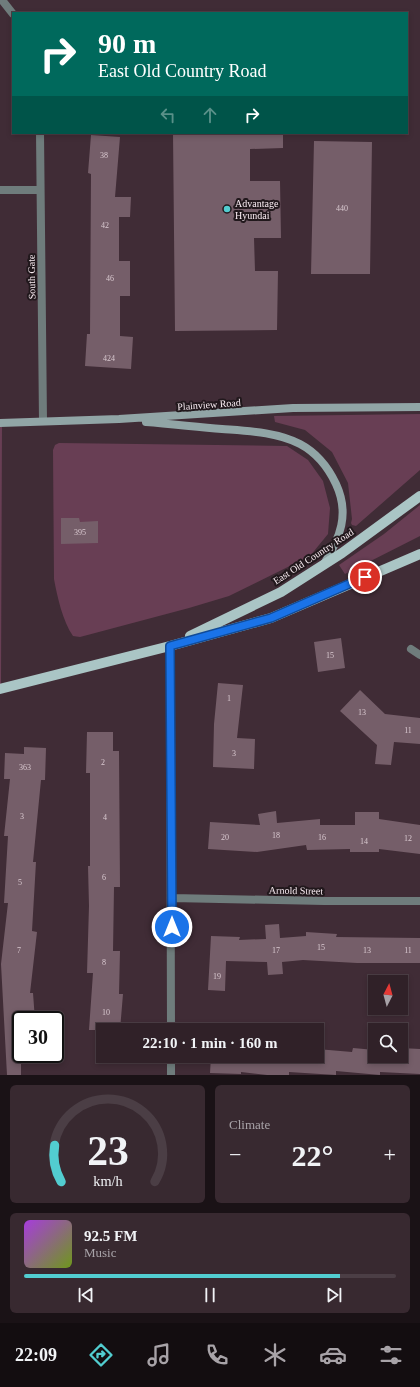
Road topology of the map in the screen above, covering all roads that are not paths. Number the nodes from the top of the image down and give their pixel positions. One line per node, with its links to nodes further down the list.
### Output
1 (2, 0): 2 (street)
2 (12, 13)
3 (40, 134): 5 (street, South Gate)
4 (0, 190): 5 (street)
5 (40, 190): 8 (street, South Gate)
6 (420, 407): 7 (main road, Plainview Road)
7 (120, 419): 8 (main road, Plainview Road); 12 (main road)
8 (43, 421): 9 (main road, Plainview Road)
9 (0, 423)
10 (420, 496): 12 (main road, East Old Country Road)
11 (420, 554): 13 (main road, East Old Country Road)
12 (324, 565): 13 (main road, East Old Country Road)
13 (170, 646): 16 (main road, East Old Country Road); 17 (street)
14 (411, 649): 15 (street)
15 (420, 655)
16 (0, 689)
17 (172, 898): 18 (street, Arnold Street); 19 (street)
18 (420, 901)
19 (171, 1023)
20 (171, 1063): 21 (street)
21 (171, 1075)

